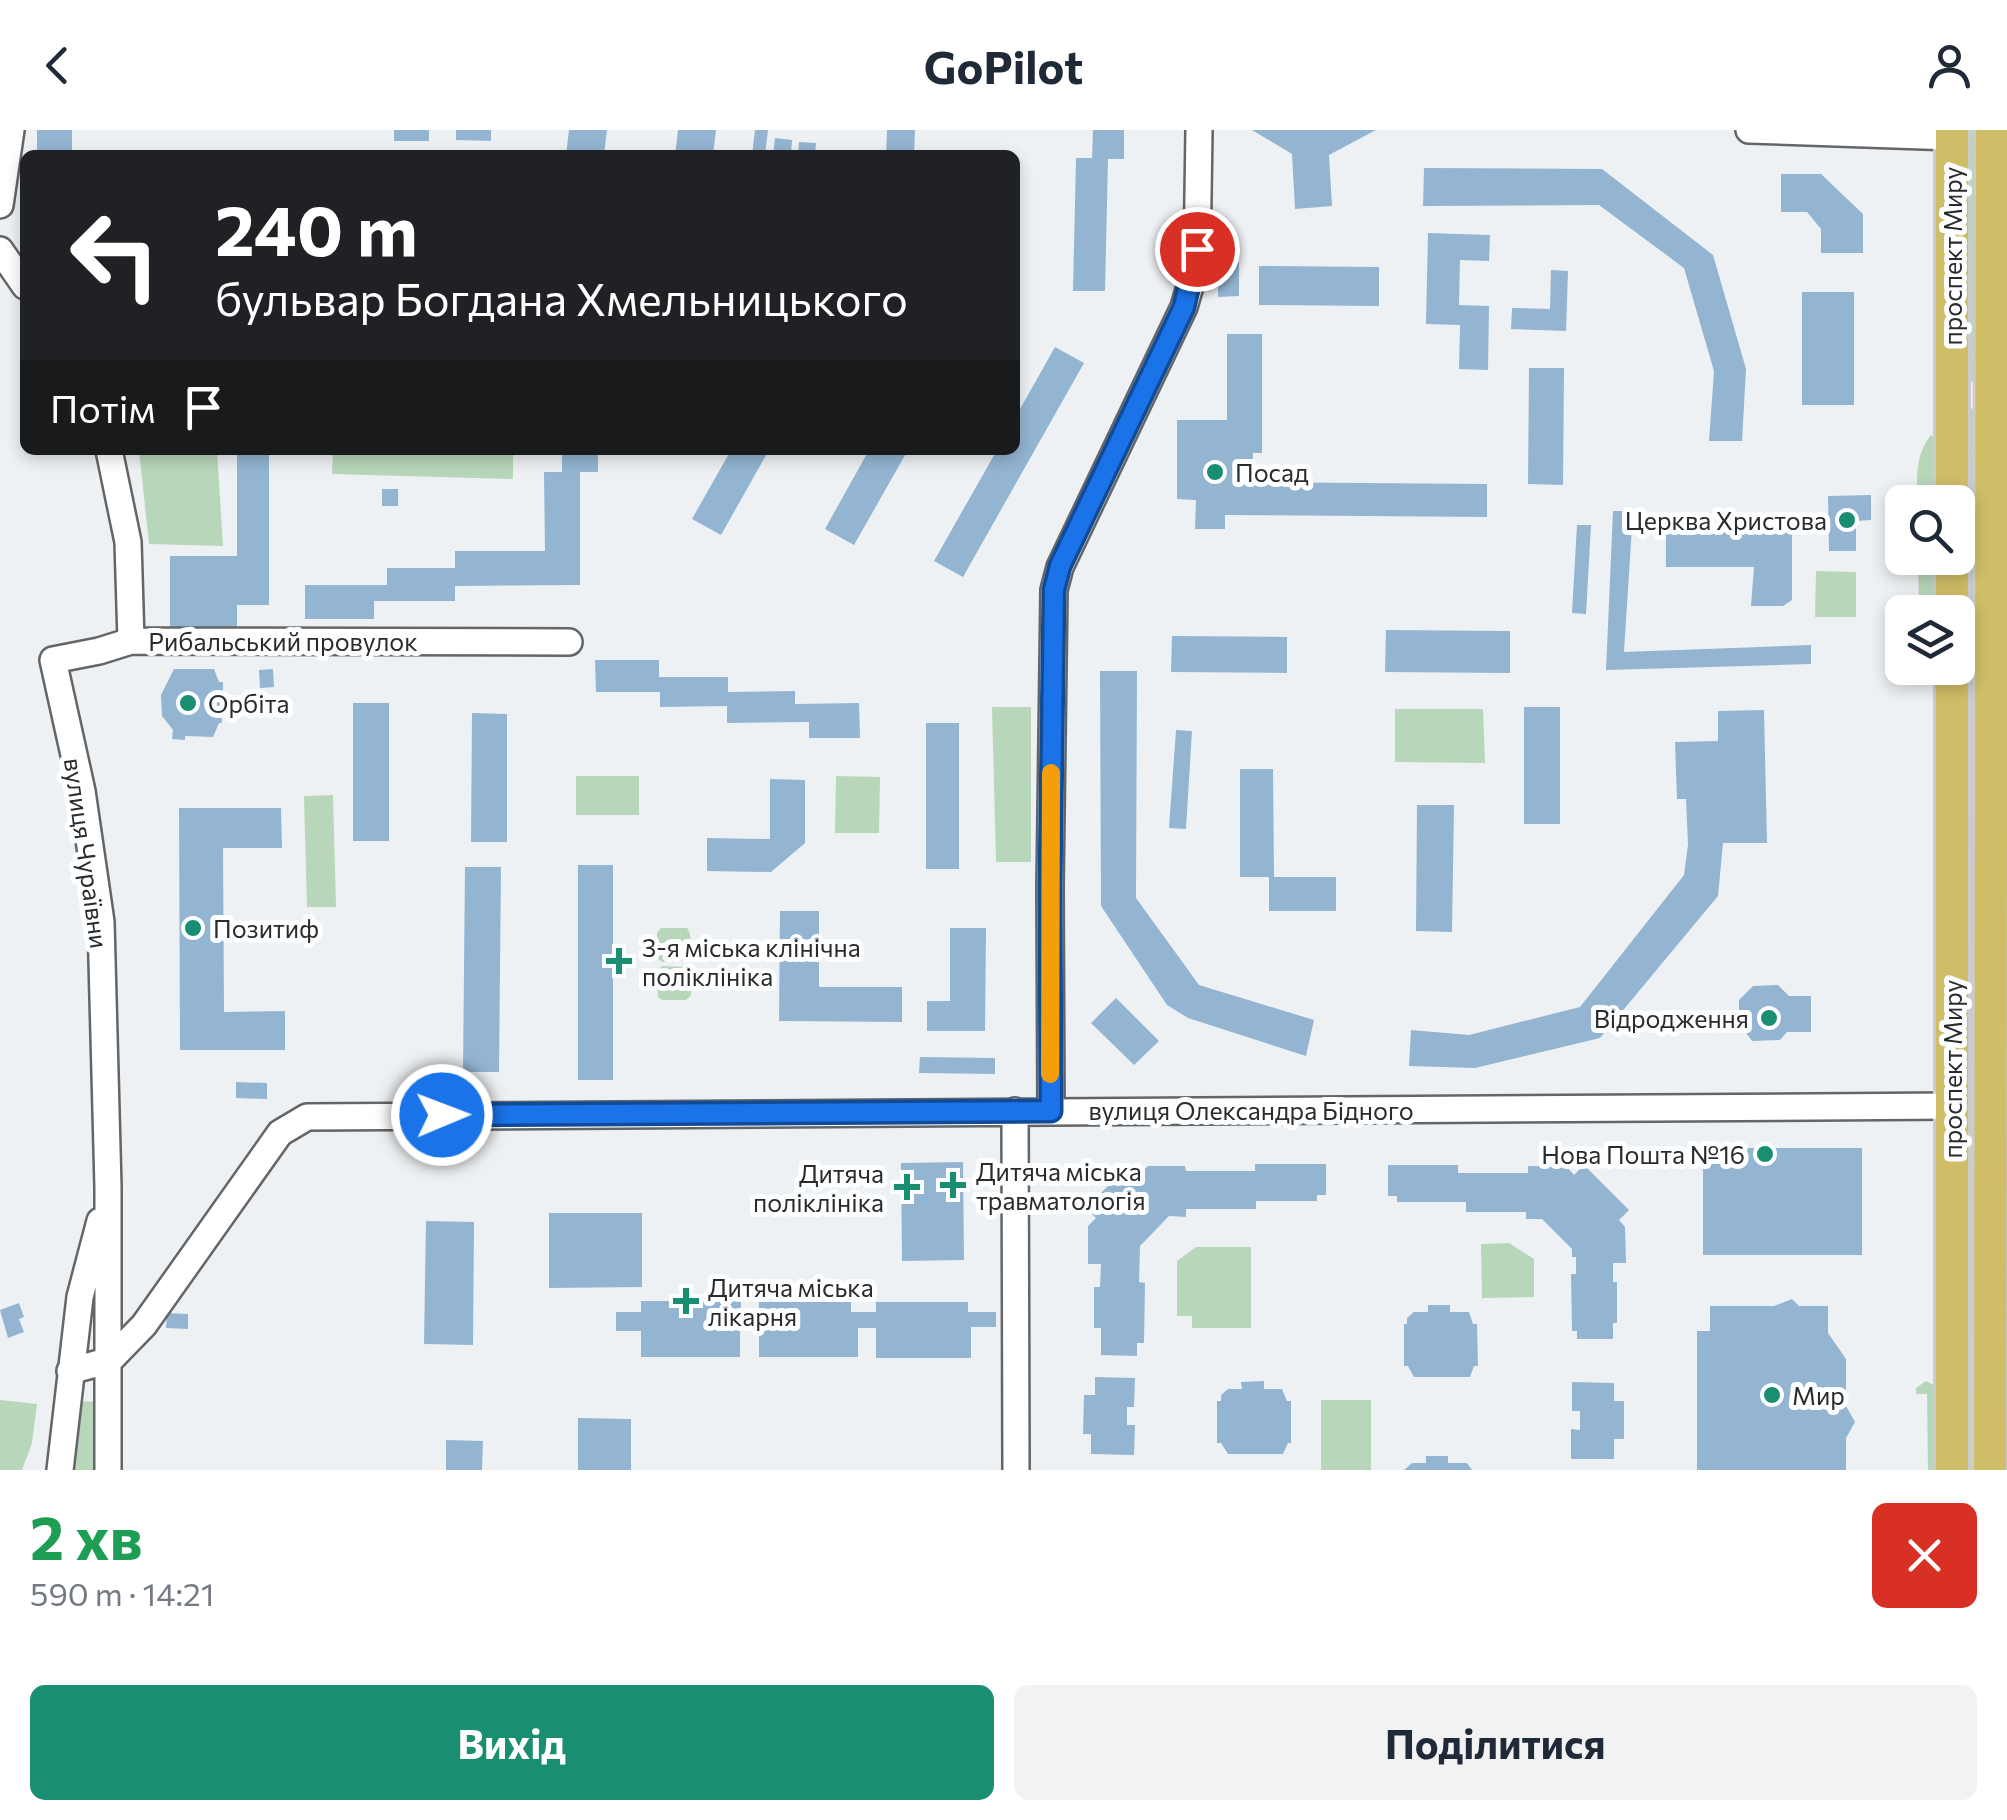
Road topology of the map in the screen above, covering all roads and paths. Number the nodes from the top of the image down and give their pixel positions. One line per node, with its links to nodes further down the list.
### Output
1 (11, 130): 6 (street)
2 (1199, 130): 18 (street)
3 (1749, 130): 5 (street)
4 (1992, 130): 10 (main road, проспект Миру)
5 (1952, 134): 9 (main road, проспект Миру)
6 (0, 205)
7 (0, 250): 8 (street)
8 (20, 279)
9 (1952, 390): 10 (main road); 12 (main road, проспект Миру)
10 (1989, 391): 21 (main road, проспект Миру)
11 (111, 455): 13 (street, Рибальський провулок)
12 (1952, 485)
13 (130, 641): 14 (street, Рибальський провулок); 19 (street, вулиця Чураївни)
14 (569, 642)
15 (1952, 685): 16 (main road, проспект Миру)
16 (1952, 1106): 18 (street, вулиця Олександра Бідного); 20 (main road, проспект Миру)
17 (1015, 1111): 18 (street, вулиця Олександра Бідного); 22 (street, вулиця Олександра Бідного); 26 (street)
18 (1051, 1111)
19 (108, 1187): 22 (street, вулиця Чураївни); 23 (street, вулиця Чураївни)
20 (1952, 1358): 21 (main road); 27 (main road, проспект Миру)
21 (1990, 1359): 28 (main road, проспект Миру)
22 (110, 1360): 23 (street); 25 (street, вулиця Чураївни)
23 (70, 1371): 24 (street, вулиця Чураївни)
24 (60, 1470)
25 (108, 1470)
26 (1016, 1470)
27 (1952, 1470)
28 (1990, 1470)

